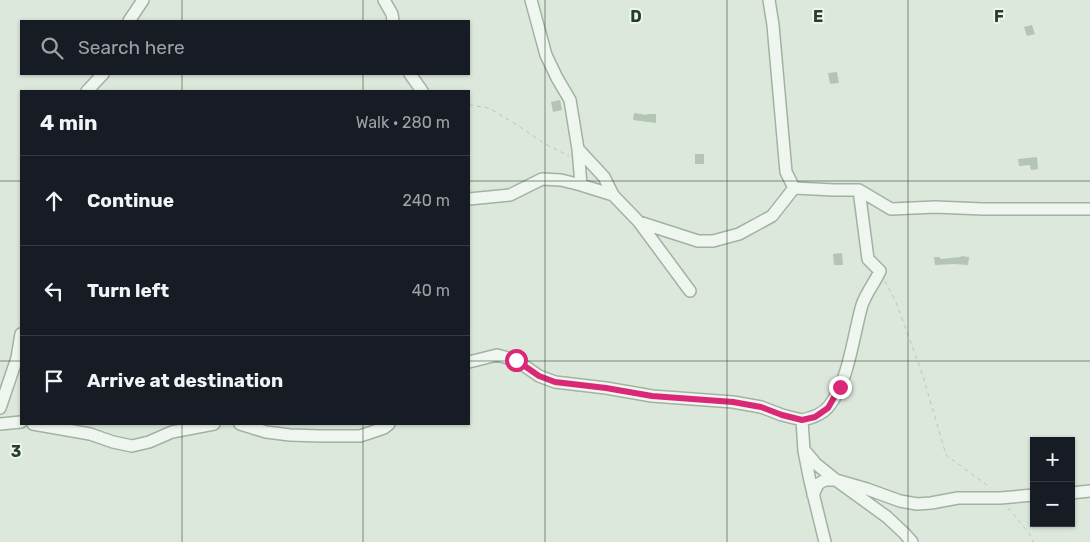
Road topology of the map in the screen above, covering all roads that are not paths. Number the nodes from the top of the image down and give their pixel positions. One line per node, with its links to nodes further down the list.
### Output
1 (143, 0): 5 (street)
2 (384, 0): 6 (street)
3 (530, 0): 11 (street)
4 (769, 0): 13 (street)
5 (130, 20)
6 (393, 20)
7 (102, 75): 9 (street)
8 (411, 75): 10 (street)
9 (89, 90)
10 (421, 90)
11 (578, 155): 12 (street); 15 (street)
12 (581, 185): 15 (street); 16 (street)
13 (794, 188): 14 (street); 18 (street)
14 (859, 190): 17 (street); 23 (street)
15 (613, 195): 18 (street)
16 (470, 199)
17 (1090, 209)
18 (639, 222): 19 (street)
19 (690, 291)
20 (20, 340): 22 (street)
21 (470, 361): 23 (street)
22 (0, 408)
23 (802, 420): 30 (street)
24 (20, 422): 25 (street)
25 (0, 424)
26 (39, 425): 27 (street)
27 (209, 425)
28 (243, 425): 29 (street)
29 (388, 425)
30 (804, 451): 31 (street); 34 (street)
31 (836, 480): 34 (street); 35 (street); 37 (street)
32 (1090, 491): 33 (street)
33 (1075, 493)
34 (813, 495): 36 (street)
35 (1030, 495)
36 (825, 542)
37 (912, 542)

